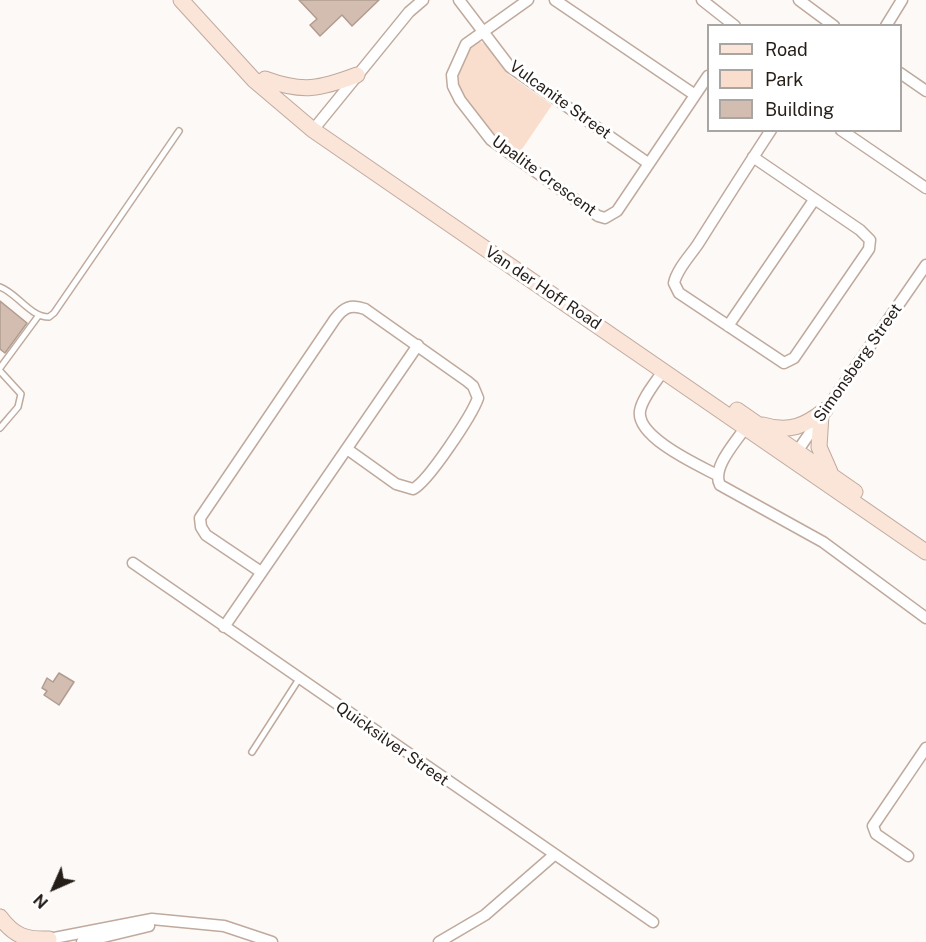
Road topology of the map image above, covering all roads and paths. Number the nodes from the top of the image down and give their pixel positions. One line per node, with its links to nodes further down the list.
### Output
1 (181, 0): 22 (main road, Van der Hoff Road)
2 (190, 0): 19 (main road, Van der Hoff Road)
3 (423, 0): 17 (street)
4 (459, 0): 15 (street, Vulcanite Street)
5 (528, 0): 15 (street, Upalite Crescent)
6 (555, 0): 21 (street)
7 (702, 0): 12 (street)
8 (799, 0): 11 (street)
9 (819, 0): 11 (street)
10 (902, 0): 14 (street)
11 (813, 10): 13 (street)
12 (732, 24)
13 (831, 24)
14 (887, 24)
15 (483, 30): 27 (street, Vulcanite Street); 27 (street, Upalite Crescent)
16 (902, 74): 20 (street)
17 (357, 75): 19 (main road); 22 (street)
18 (707, 77): 21 (street, Upalite Crescent)
19 (265, 79): 22 (main road, Van der Hoff Road)
20 (926, 91)
21 (695, 95): 27 (street, Upalite Crescent)
22 (316, 127): 36 (main road, Van der Hoff Road); 38 (main road, Van der Hoff Road)
23 (179, 131): 32 (lane)
24 (770, 132): 26 (street)
25 (844, 132): 28 (street)
26 (753, 157): 29 (street); 33 (street)
27 (648, 163)
28 (926, 188)
29 (814, 200): 33 (street); 33 (street)
30 (926, 265): 37 (street, Simonsberg Street)
31 (0, 287): 32 (lane)
32 (39, 315): 35 (lane)
33 (728, 326)
34 (418, 345): 40 (street); 40 (street); 47 (street)
35 (0, 369): 39 (lane)
36 (663, 370): 38 (main road, Van der Hoff Road); 42 (street)
37 (823, 412): 38 (main road); 41 (street, Simonsberg Street); 43 (main road)
38 (750, 425): 41 (main road, Van der Hoff Road); 42 (street)
39 (0, 428)
40 (347, 449): 47 (street)
41 (794, 456): 43 (main road, Van der Hoff Road); 45 (main road, Van der Hoff Road)
42 (717, 475): 48 (street)
43 (833, 476): 44 (main road, Van der Hoff Road)
44 (926, 542)
45 (926, 552)
46 (133, 563): 49 (street, Quicksilver Street)
47 (261, 572): 49 (street)
48 (926, 618)
49 (224, 627): 50 (street, Quicksilver Street)
50 (299, 680): 52 (lane); 53 (street, Quicksilver Street)
51 (926, 748): 54 (street)
52 (252, 752)
53 (554, 855): 58 (street, Quicksilver Street); 64 (street)
54 (908, 856)
55 (0, 917): 60 (main road)
56 (172, 920): 59 (street); 60 (street); 62 (street)
57 (0, 922): 61 (main road)
58 (653, 922)
59 (254, 939): 63 (street)
60 (43, 940)
61 (5, 942)
62 (82, 942)
63 (273, 942)
64 (439, 942)

